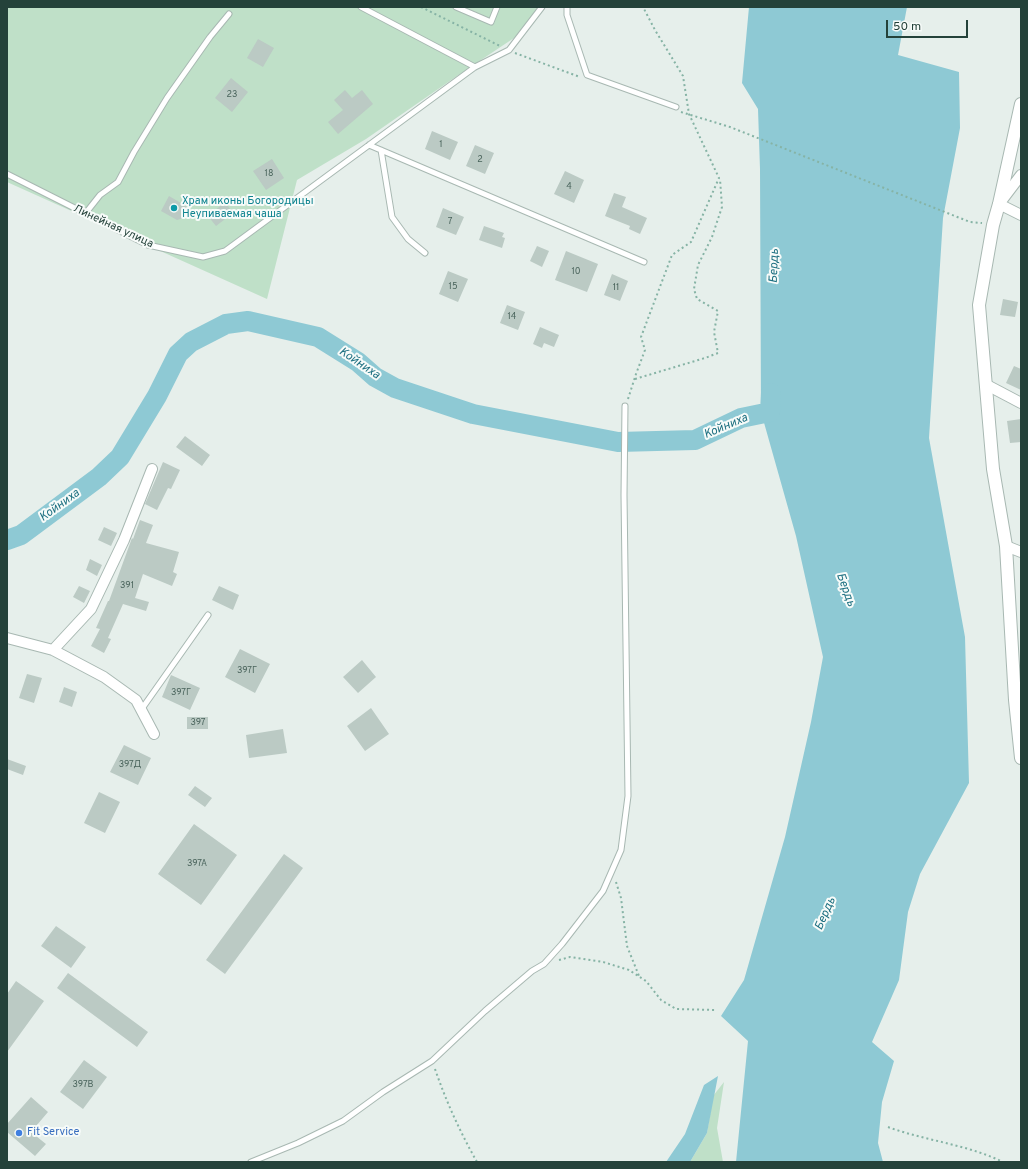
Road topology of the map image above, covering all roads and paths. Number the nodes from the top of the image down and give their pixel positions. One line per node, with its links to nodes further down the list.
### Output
1 (361, 7): 10 (lane)
2 (421, 7): 9 (path)
3 (456, 7): 4 (lane)
4 (497, 7)
5 (542, 7): 9 (lane)
6 (567, 7): 13 (lane)
7 (643, 7): 14 (path)
8 (229, 14): 21 (lane)
9 (509, 50): 10 (lane, Линейная улица); 11 (path)
10 (475, 67): 15 (lane, Линейная улица)
11 (582, 78)
12 (1021, 104): 20 (street)
13 (676, 109): 14 (path)
14 (689, 114): 19 (path); 23 (path)
15 (369, 145): 16 (lane); 21 (lane, Линейная улица)
16 (381, 150): 24 (lane); 25 (lane)
17 (7, 174): 21 (lane, Линейная улица)
18 (1021, 175): 20 (street)
19 (719, 178): 26 (path); 26 (path)
20 (999, 204): 22 (street); 27 (street)
21 (85, 214)
22 (1021, 215)
23 (970, 222)
24 (425, 253)
25 (644, 262)
26 (634, 379): 29 (path)
27 (985, 384): 28 (street); 31 (street)
28 (1021, 403)
29 (625, 406): 40 (lane)
30 (152, 469): 35 (street)
31 (1006, 546): 32 (street); 36 (street)
32 (1021, 552)
33 (208, 616): 37 (lane)
34 (7, 638): 35 (street)
35 (53, 650): 37 (street)
36 (1018, 702): 39 (street)
37 (141, 710): 38 (street)
38 (154, 734)
39 (1021, 758)
40 (613, 869): 41 (lane); 42 (path)
41 (544, 964): 42 (path); 44 (lane)
42 (640, 977): 43 (path)
43 (716, 1010)
44 (432, 1061): 46 (lane); 47 (path)
45 (888, 1127): 48 (path)
46 (251, 1162)
47 (477, 1162)
48 (1003, 1162)

